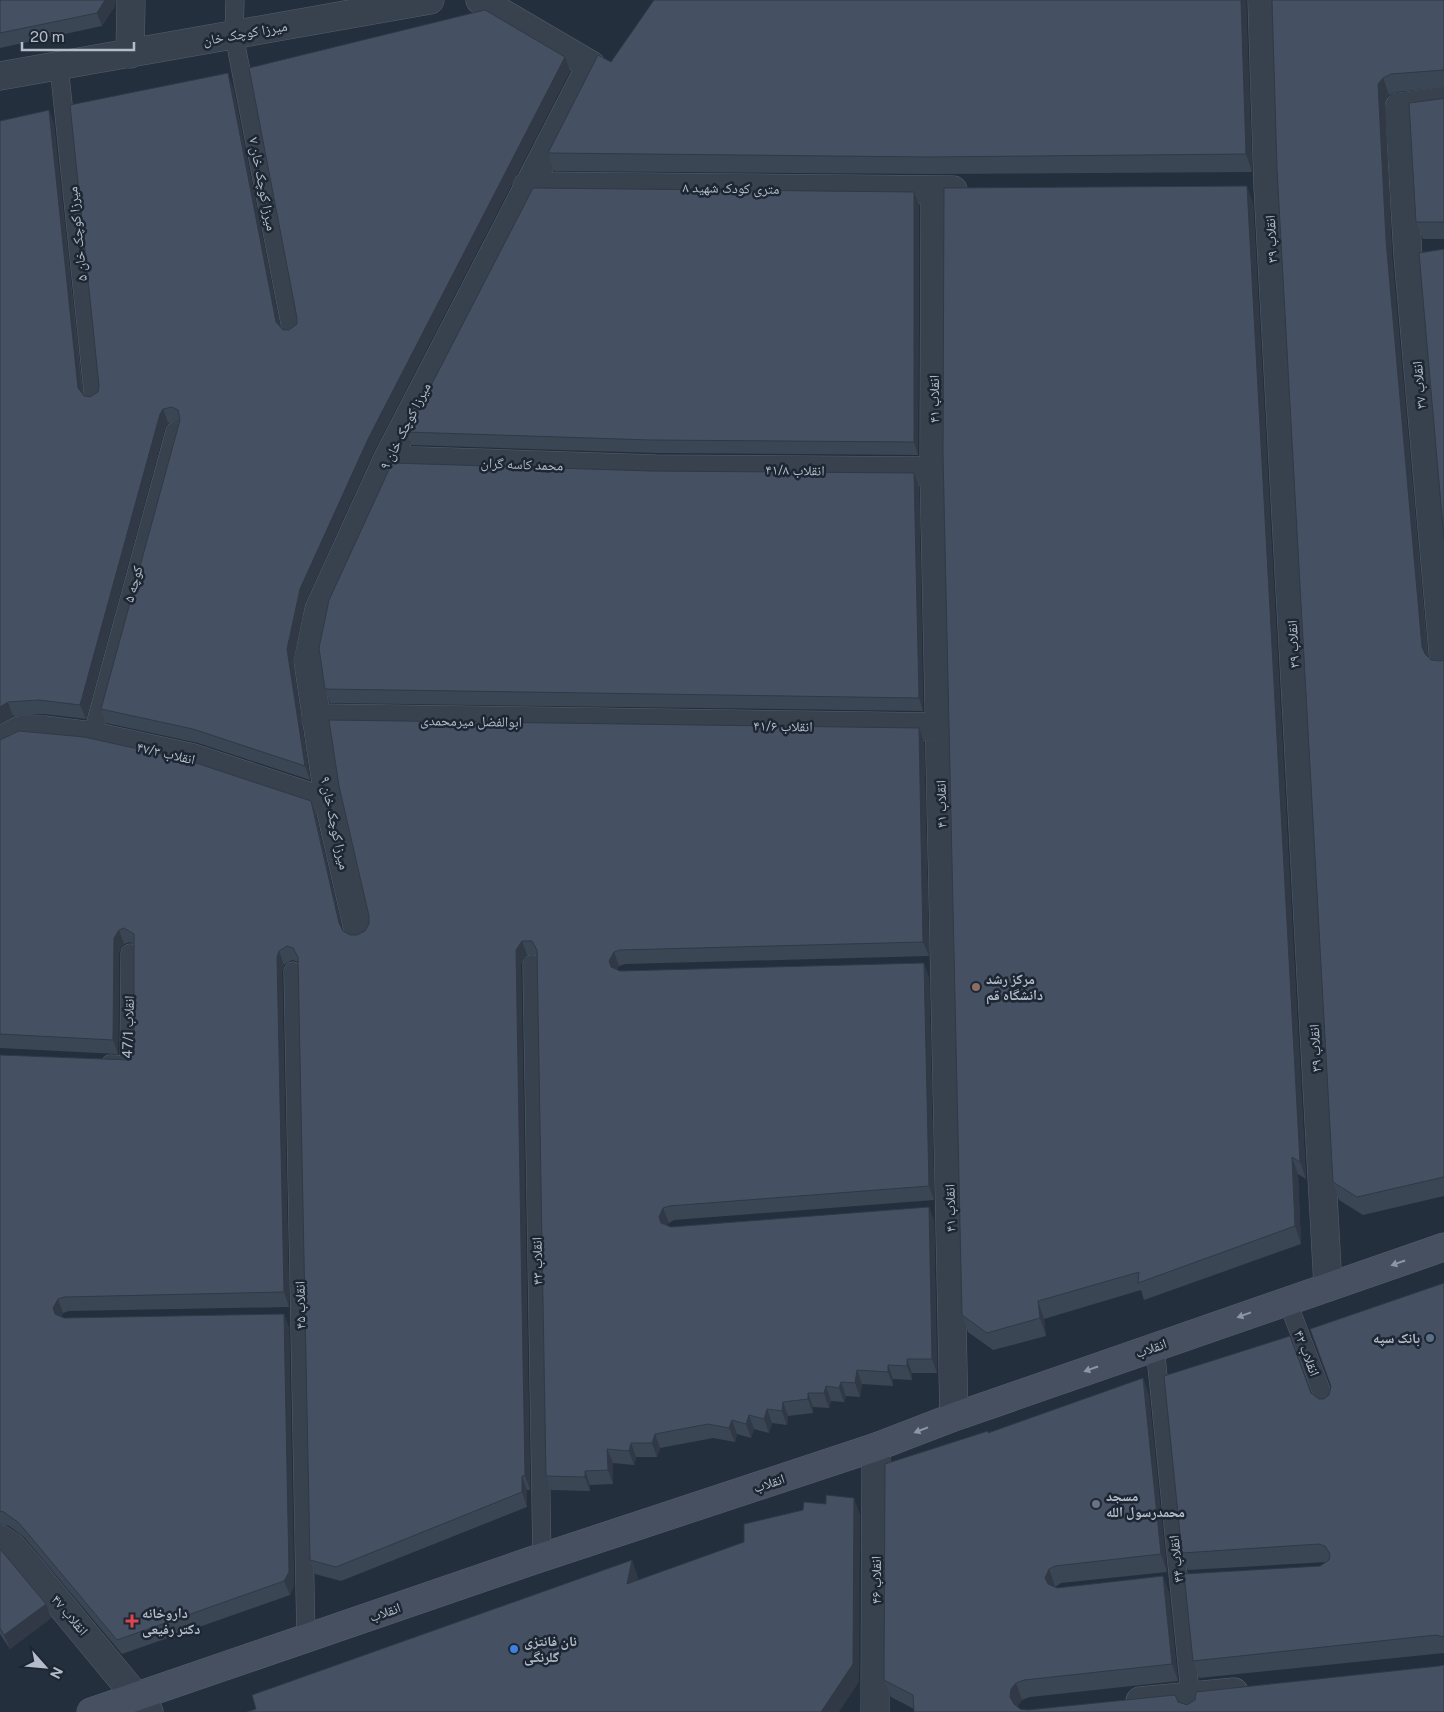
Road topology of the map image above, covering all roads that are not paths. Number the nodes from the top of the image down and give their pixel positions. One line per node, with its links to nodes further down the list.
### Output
1 (131, 0): 7 (street)
2 (235, 0): 6 (lane, میرزا کوچک خان ۷)
3 (430, 0): 6 (street, میرزا کوچک خان)
4 (480, 0): 11 (street, میرزا کوچک خان ۹)
5 (1262, 0): 13 (street, انقلاب ۳۹)
6 (234, 35): 7 (street, میرزا کوچک خان); 18 (lane, میرزا کوچک خان ۷)
7 (130, 54): 8 (street, میرزا کوچک خان)
8 (59, 66): 9 (street, میرزا کوچک خان); 19 (lane, میرزا کوچک خان ۵)
9 (0, 76)
10 (1444, 102): 17 (street, انقلاب ۳۷)
11 (527, 186): 14 (street, ۸ متری کودک شهید); 21 (street, میرزا کوچک خان ۹)
12 (1239, 187): 13 (street)
13 (1268, 187): 38 (street, انقلاب ۳۹)
14 (935, 190): 15 (street, ۸ متری کودک شهید); 23 (street, انقلاب ۴۱)
15 (974, 190)
16 (1435, 254): 17 (street)
17 (1408, 256): 24 (street, انقلاب ۳۷)
18 (292, 334)
19 (94, 402)
20 (175, 431): 29 (lane, کوچه ۵)
21 (387, 460): 22 (street, محمد کاسه گران); 26 (street, میرزا کوچک خان ۹)
22 (656, 468): 23 (street, انقلاب ۴۱/۸)
23 (934, 471): 28 (street, انقلاب ۴۱)
24 (1437, 513): 25 (street, انقلاب ۳۷)
25 (1444, 662)
26 (315, 718): 27 (street, ابوالفضل میرمحمدی); 31 (street, میرزا کوچک خان ۹)
27 (626, 724): 28 (street, انقلاب ۴۱/۶)
28 (939, 727): 44 (street, انقلاب ۴۱)
29 (92, 736): 30 (street, انقلاب ۴۷/۳); 31 (street, انقلاب ۴۷/۳)
30 (0, 741)
31 (329, 803): 32 (street, میرزا کوچک خان ۹)
32 (359, 934)
33 (130, 953): 36 (lane, انقلاب 47/1)
34 (532, 964): 47 (lane, انقلاب ۴۳)
35 (293, 971): 41 (lane, انقلاب ۴۵)
36 (90, 1063)
37 (1444, 1247): 38 (main road, انقلاب, one-way to 38)
38 (1328, 1287): 39 (main road, انقلاب)
39 (1287, 1300): 42 (main road, انقلاب, one-way to 42); 43 (lane, انقلاب ۴۲)
40 (281, 1317): 41 (lane)
41 (300, 1317): 51 (lane, انقلاب ۴۵)
42 (1154, 1347): 44 (main road, انقلاب, one-way to 44); 49 (lane, انقلاب ۴۴)
43 (1328, 1406)
44 (954, 1417): 45 (main road, انقلاب, one-way to 45)
45 (876, 1447): 47 (main road, انقلاب); 57 (street, انقلاب ۴۶)
46 (0, 1539): 53 (street, انقلاب ۴۷)
47 (542, 1558): 51 (main road, انقلاب)
48 (1198, 1580): 49 (lane)
49 (1178, 1581): 50 (lane); 55 (lane, انقلاب ۴۴)
50 (1159, 1583)
51 (306, 1639): 53 (main road, انقلاب)
52 (1258, 1689): 55 (street)
53 (143, 1703): 56 (main road, انقلاب)
54 (1111, 1704): 55 (street)
55 (1191, 1704)
56 (91, 1712)
57 (875, 1712)

